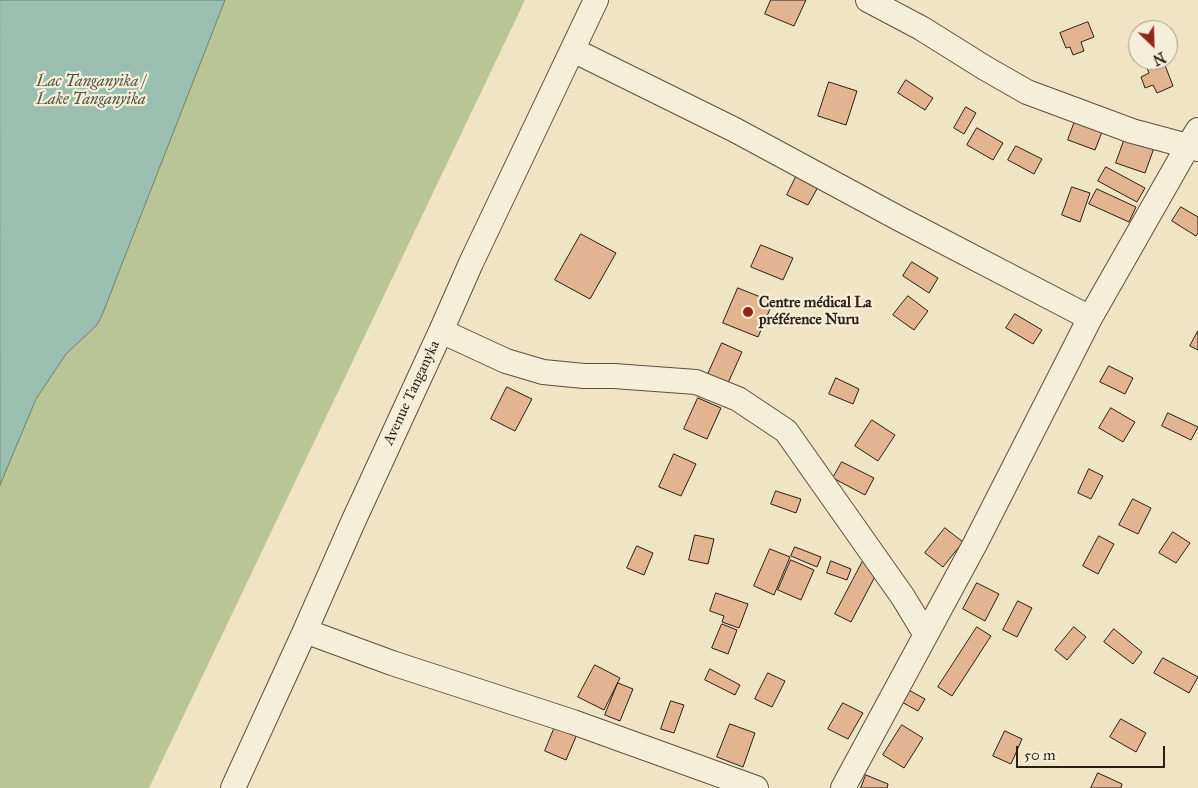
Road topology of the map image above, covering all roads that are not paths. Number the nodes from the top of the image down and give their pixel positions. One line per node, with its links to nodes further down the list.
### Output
1 (596, 0): 3 (street, Avenue Tanganyka)
2 (868, 0): 4 (street)
3 (573, 50): 5 (street); 6 (street, Avenue Tanganyka)
4 (1195, 142): 5 (street)
5 (1090, 318): 8 (street)
6 (441, 331): 7 (street, Avenue Tanganyka); 8 (street)
7 (305, 631): 9 (street, Avenue Tanganyka); 10 (street)
8 (926, 636): 11 (street)
9 (235, 788)
10 (756, 788)
11 (843, 788)

